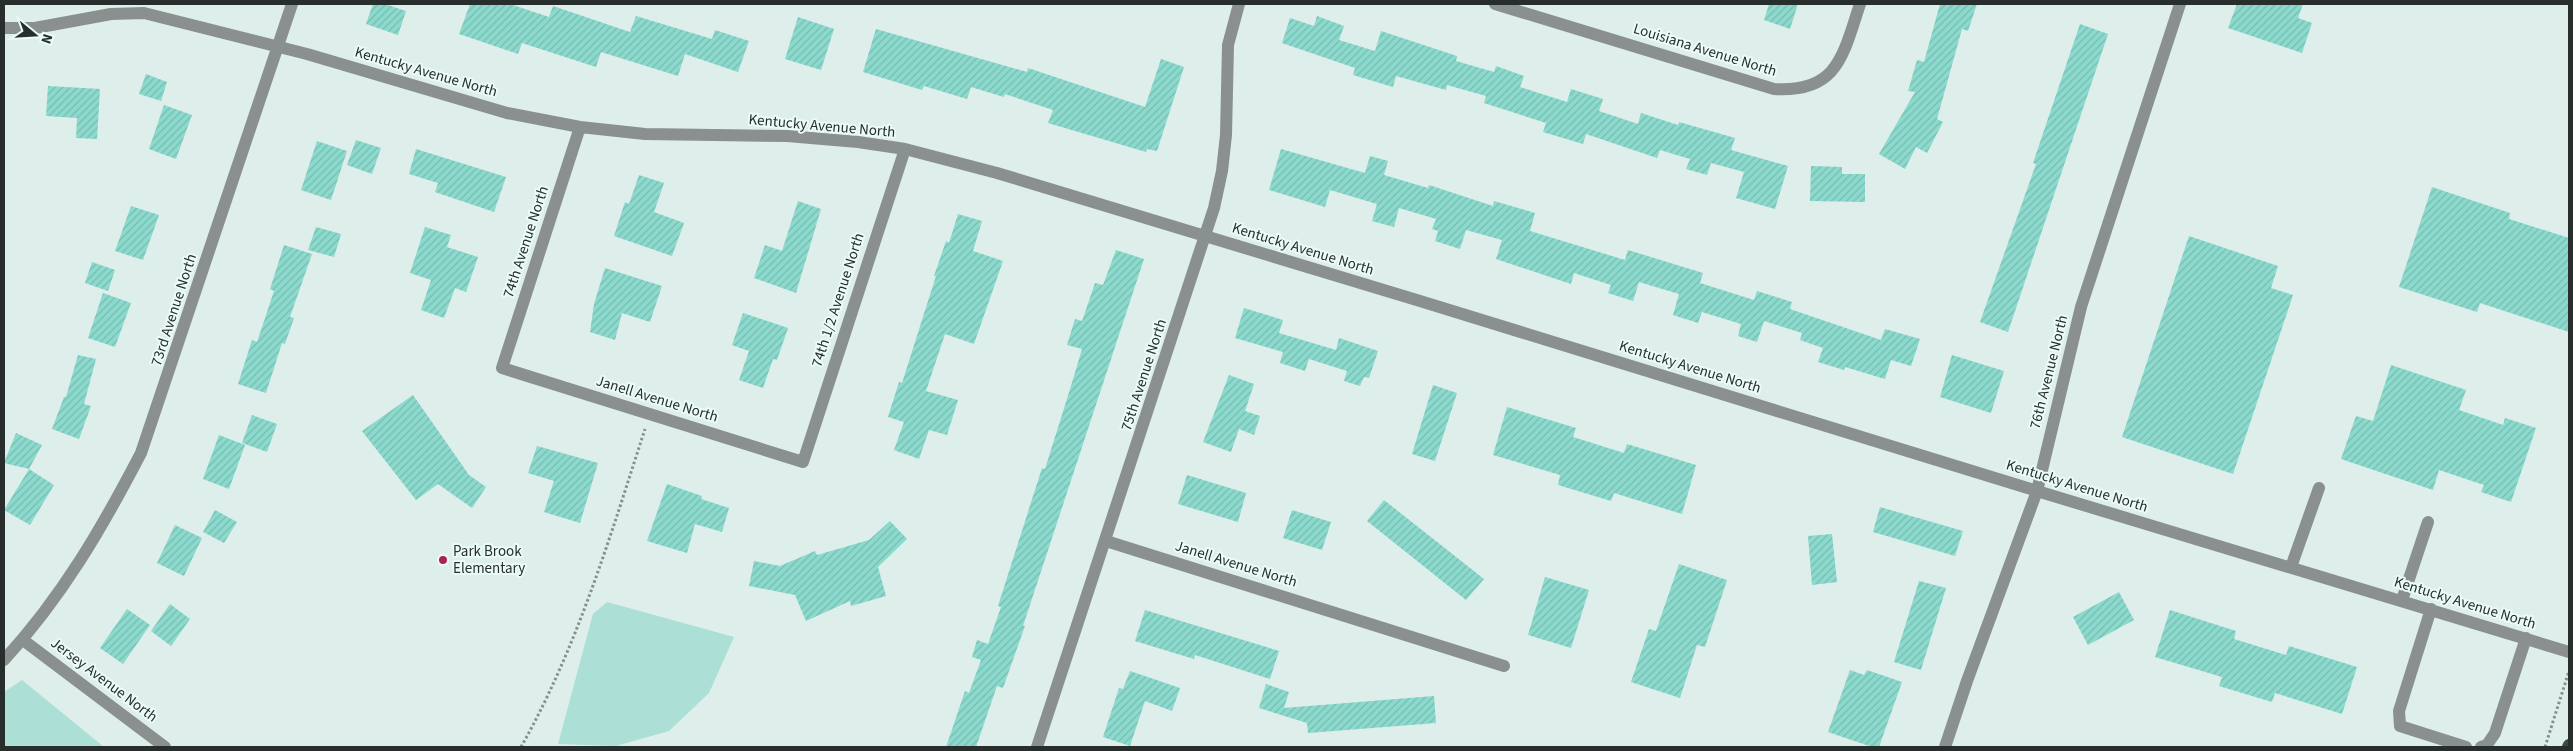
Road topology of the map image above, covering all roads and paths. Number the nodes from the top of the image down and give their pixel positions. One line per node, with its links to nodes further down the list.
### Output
1 (292, 4): 7 (street, 73rd Avenue North)
2 (1239, 4): 10 (street, 75th Avenue North)
3 (1495, 4): 4 (street, Louisiana Avenue North)
4 (1860, 4)
5 (2180, 4): 15 (street, 76th Avenue North)
6 (4, 28): 7 (street, Kentucky Avenue North)
7 (278, 46): 8 (street, Kentucky Avenue North); 22 (street, 73rd Avenue North)
8 (580, 127): 9 (street, Kentucky Avenue North); 11 (street, 74th Avenue North)
9 (905, 149): 10 (street, Kentucky Avenue North); 13 (street, 74th 1/2 Avenue North)
10 (1206, 237): 15 (street, Kentucky Avenue North); 17 (street, 75th Avenue North)
11 (502, 368): 12 (street, Janell Avenue North)
12 (650, 414): 13 (street, Janell Avenue North); 28 (path)
13 (803, 462)
14 (2319, 488): 18 (street)
15 (2037, 491): 18 (street, Kentucky Avenue North); 30 (street, 76th Avenue North)
16 (2428, 522): 19 (street)
17 (1106, 541): 25 (street, Janell Avenue North); 29 (street, 75th Avenue North)
18 (2291, 567): 19 (street, Kentucky Avenue North)
19 (2402, 600): 20 (street, Kentucky Avenue North)
20 (2431, 609): 21 (street, Kentucky Avenue North); 31 (street)
21 (2526, 638): 23 (street, Kentucky Avenue North); 32 (street)
22 (23, 640): 24 (street, 73rd Avenue North); 27 (street, Jersey Avenue North)
23 (2569, 652)
24 (4, 660)
25 (1504, 666)
26 (2569, 672): 33 (path)
27 (165, 747)
28 (521, 747)
29 (1037, 747)
30 (1946, 747)
31 (2466, 747)
32 (2482, 747)
33 (2545, 747)

